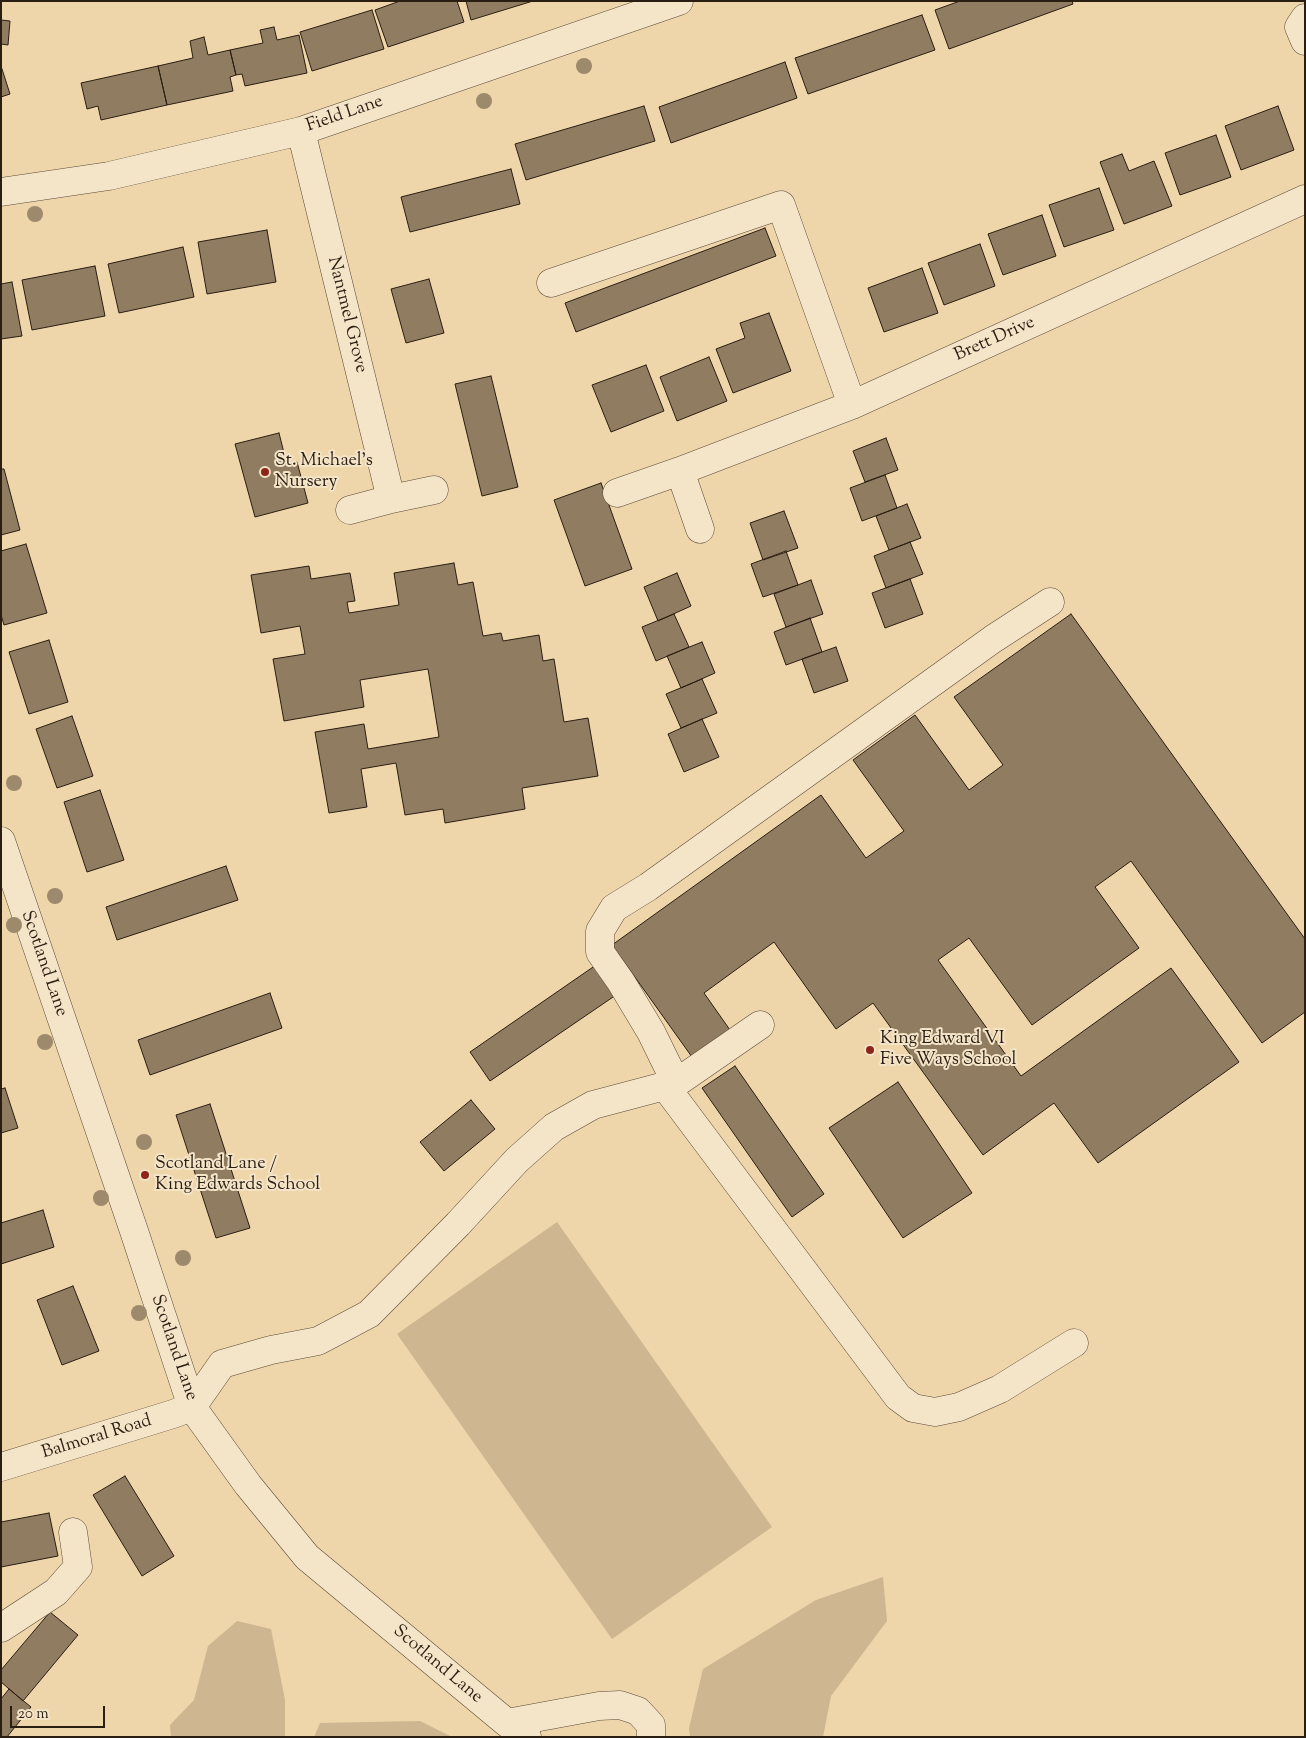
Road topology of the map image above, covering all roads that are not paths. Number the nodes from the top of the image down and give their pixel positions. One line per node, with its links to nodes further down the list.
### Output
1 (679, 1): 4 (street, Field Lane)
2 (1305, 18): 3 (street)
3 (1305, 41)
4 (301, 131): 5 (street, Field Lane); 12 (street, Nantmel Grove)
5 (1, 192)
6 (1305, 199): 8 (street, Brett Drive)
7 (551, 283): 8 (street)
8 (852, 405): 9 (street, Brett Drive)
9 (680, 471): 11 (street, Brett Drive); 14 (street)
10 (434, 490): 12 (street)
11 (617, 493)
12 (391, 499): 13 (street)
13 (350, 510)
14 (700, 529)
15 (1050, 602): 18 (street)
16 (1, 841): 20 (street, Scotland Lane)
17 (760, 1026): 18 (street)
18 (670, 1085): 19 (street); 20 (street)
19 (1074, 1343)
20 (192, 1406): 21 (street, Balmoral Road); 24 (street, Scotland Lane)
21 (1, 1467)
22 (73, 1532): 23 (street)
23 (1, 1628)
24 (517, 1730): 25 (street)
25 (651, 1737)

